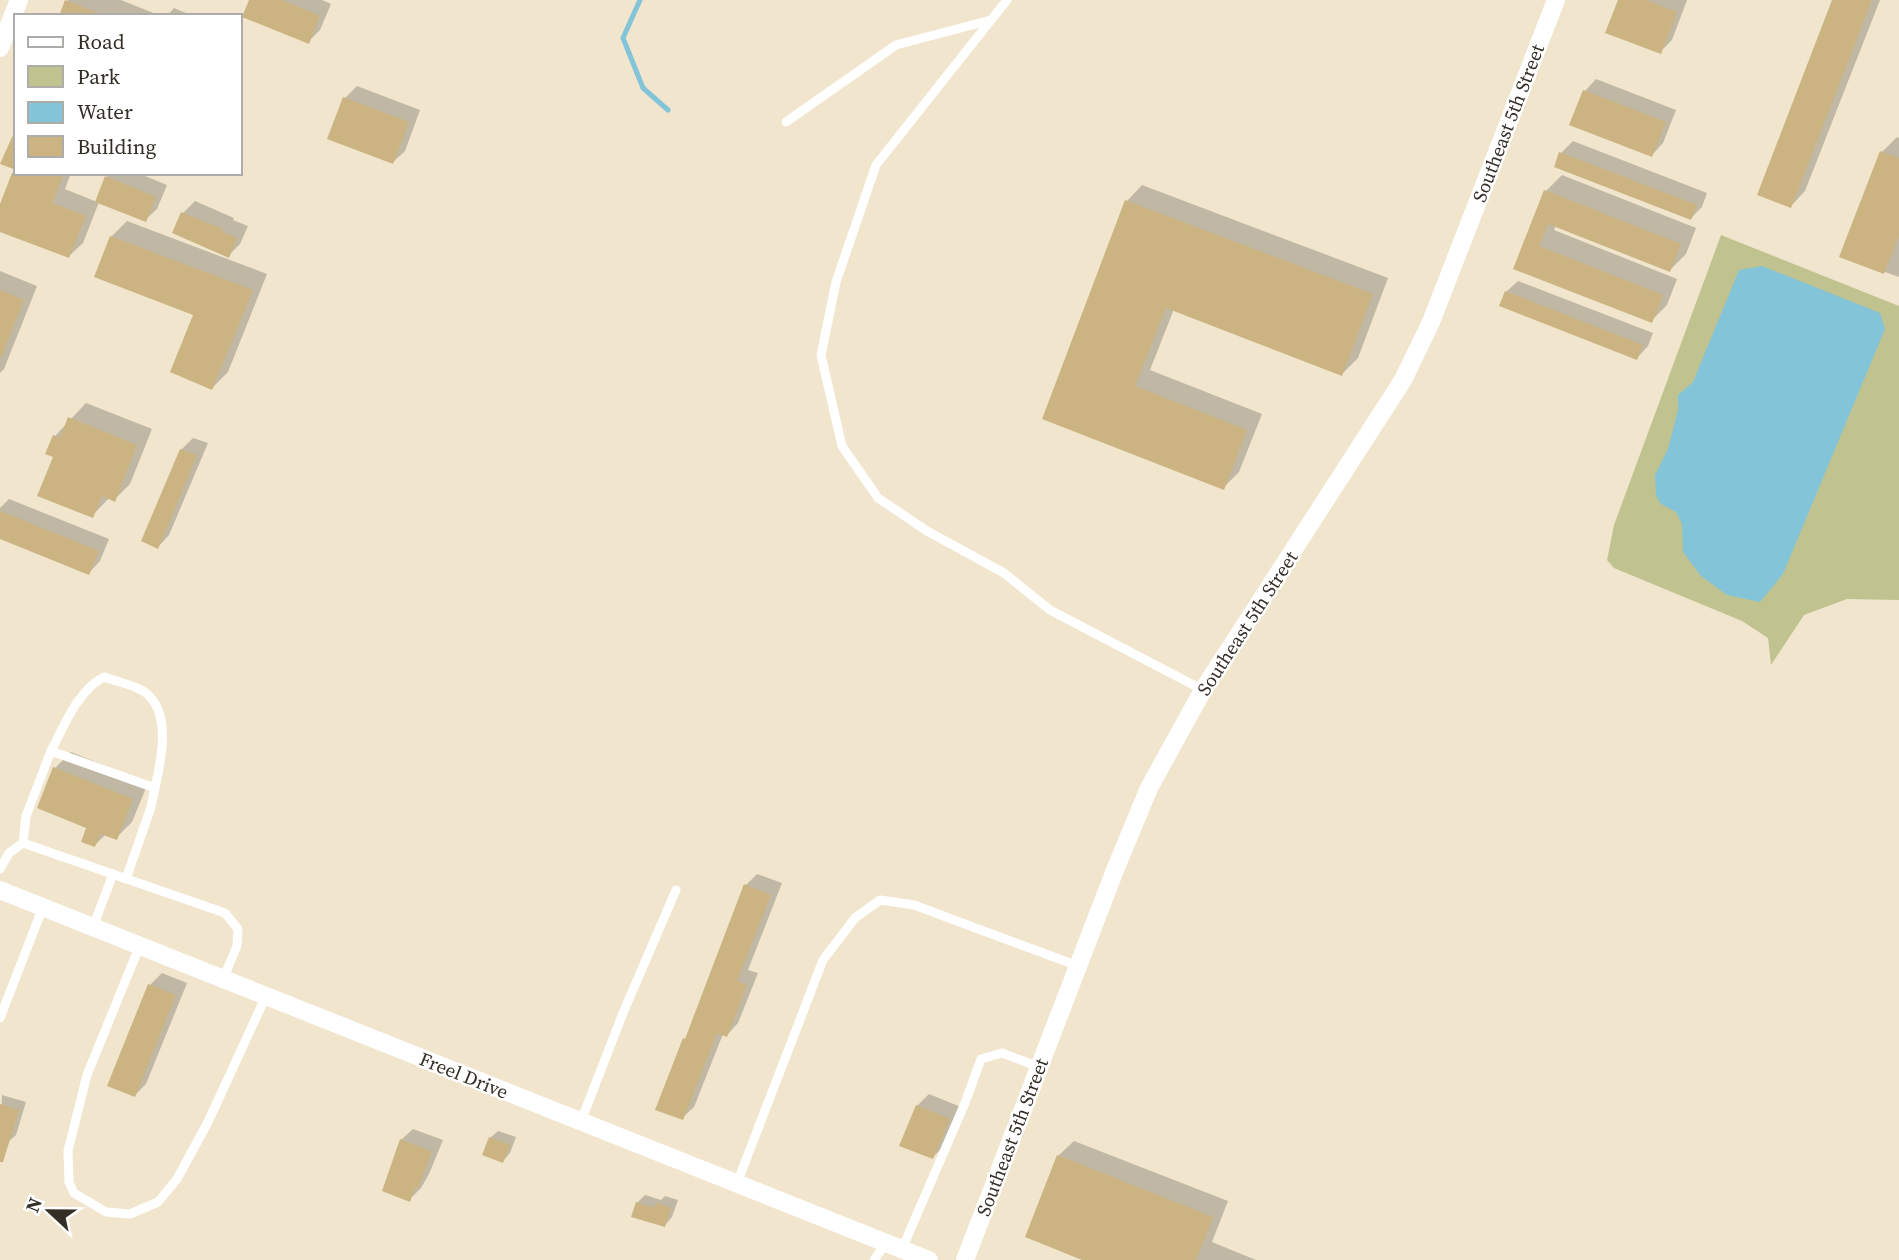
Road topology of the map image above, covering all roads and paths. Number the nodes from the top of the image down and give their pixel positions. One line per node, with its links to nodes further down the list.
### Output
1 (19, 0): 5 (street)
2 (1007, 0): 4 (lane)
3 (1556, 0): 7 (street, Southeast 5th Street)
4 (992, 20): 6 (lane); 7 (lane)
5 (0, 47)
6 (786, 122)
7 (1203, 690): 19 (street, Southeast 5th Street)
8 (51, 751): 9 (lane); 9 (lane); 10 (lane)
9 (155, 788): 13 (lane)
10 (23, 843): 11 (lane); 12 (lane)
11 (0, 869)
12 (113, 874): 13 (lane); 17 (lane)
13 (126, 879): 20 (lane)
14 (0, 890): 16 (street, Freel Drive)
15 (676, 890): 24 (lane)
16 (43, 907): 17 (street, Freel Drive); 22 (lane)
17 (93, 927): 18 (street, Freel Drive)
18 (139, 945): 20 (street, Freel Drive); 21 (lane)
19 (1078, 966): 23 (street, Southeast 5th Street); 25 (lane)
20 (223, 979): 21 (street, Freel Drive)
21 (266, 996): 24 (street, Freel Drive)
22 (0, 1018)
23 (1039, 1067): 26 (lane); 29 (street, Southeast 5th Street)
24 (581, 1121): 25 (street, Freel Drive)
25 (737, 1183): 26 (street, Freel Drive)
26 (894, 1246): 27 (lane); 28 (street, Freel Drive)
27 (874, 1260)
28 (929, 1260)
29 (965, 1260)

